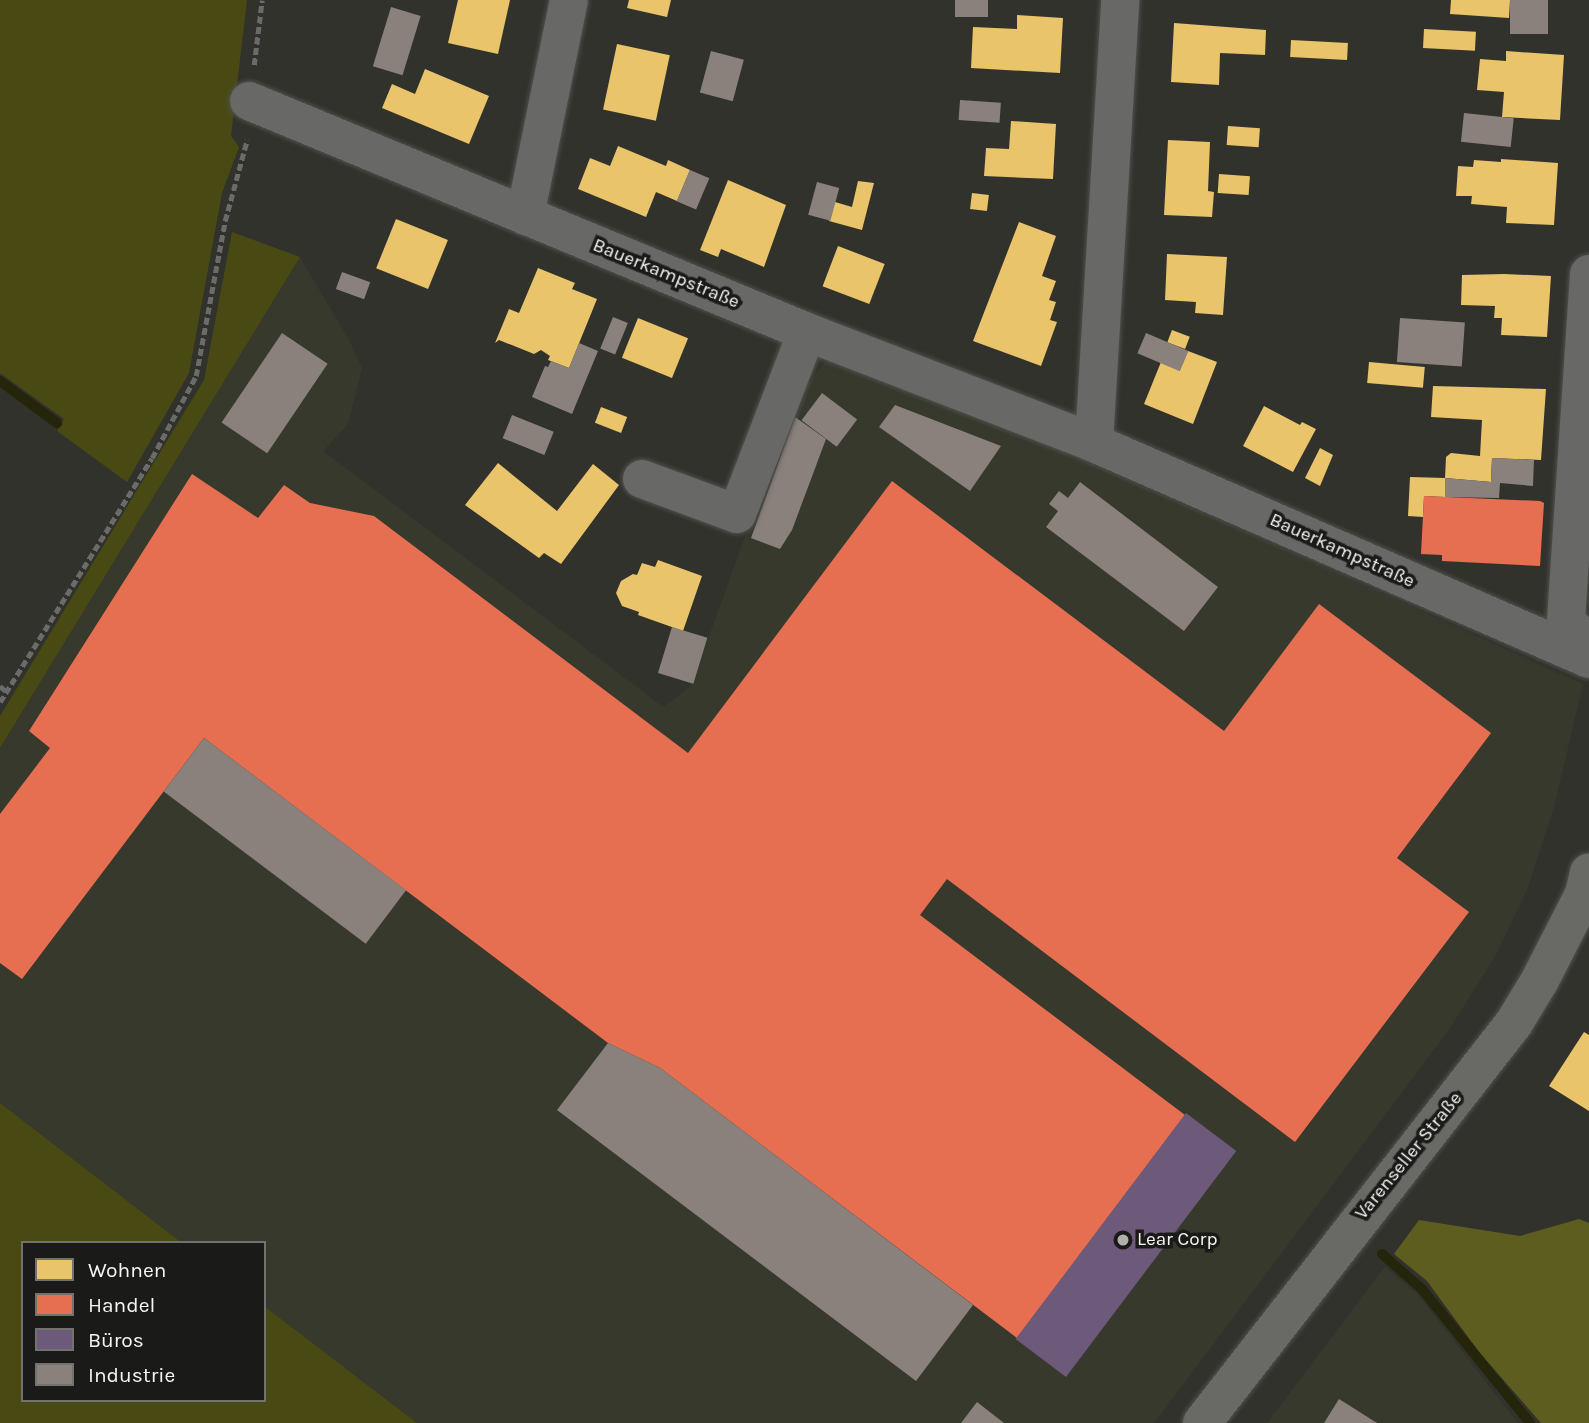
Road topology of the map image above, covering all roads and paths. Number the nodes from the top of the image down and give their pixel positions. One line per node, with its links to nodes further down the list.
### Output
1 (262, 0): 4 (path)
2 (569, 0): 5 (street)
3 (1120, 0): 8 (street)
4 (249, 101): 5 (street, Bauerkampstraße); 13 (path)
5 (525, 216): 7 (street, Bauerkampstraße)
6 (1589, 274): 10 (street)
7 (807, 332): 8 (street, Bauerkampstraße); 9 (street)
8 (1094, 443): 11 (street, Bauerkampstraße)
9 (642, 479)
10 (1589, 643)
11 (1589, 659)
12 (0, 686): 13 (path)
13 (6, 691): 14 (path)
14 (0, 702)
15 (1587, 888): 16 (main road, Varenseller Straße)
16 (1202, 1423)

